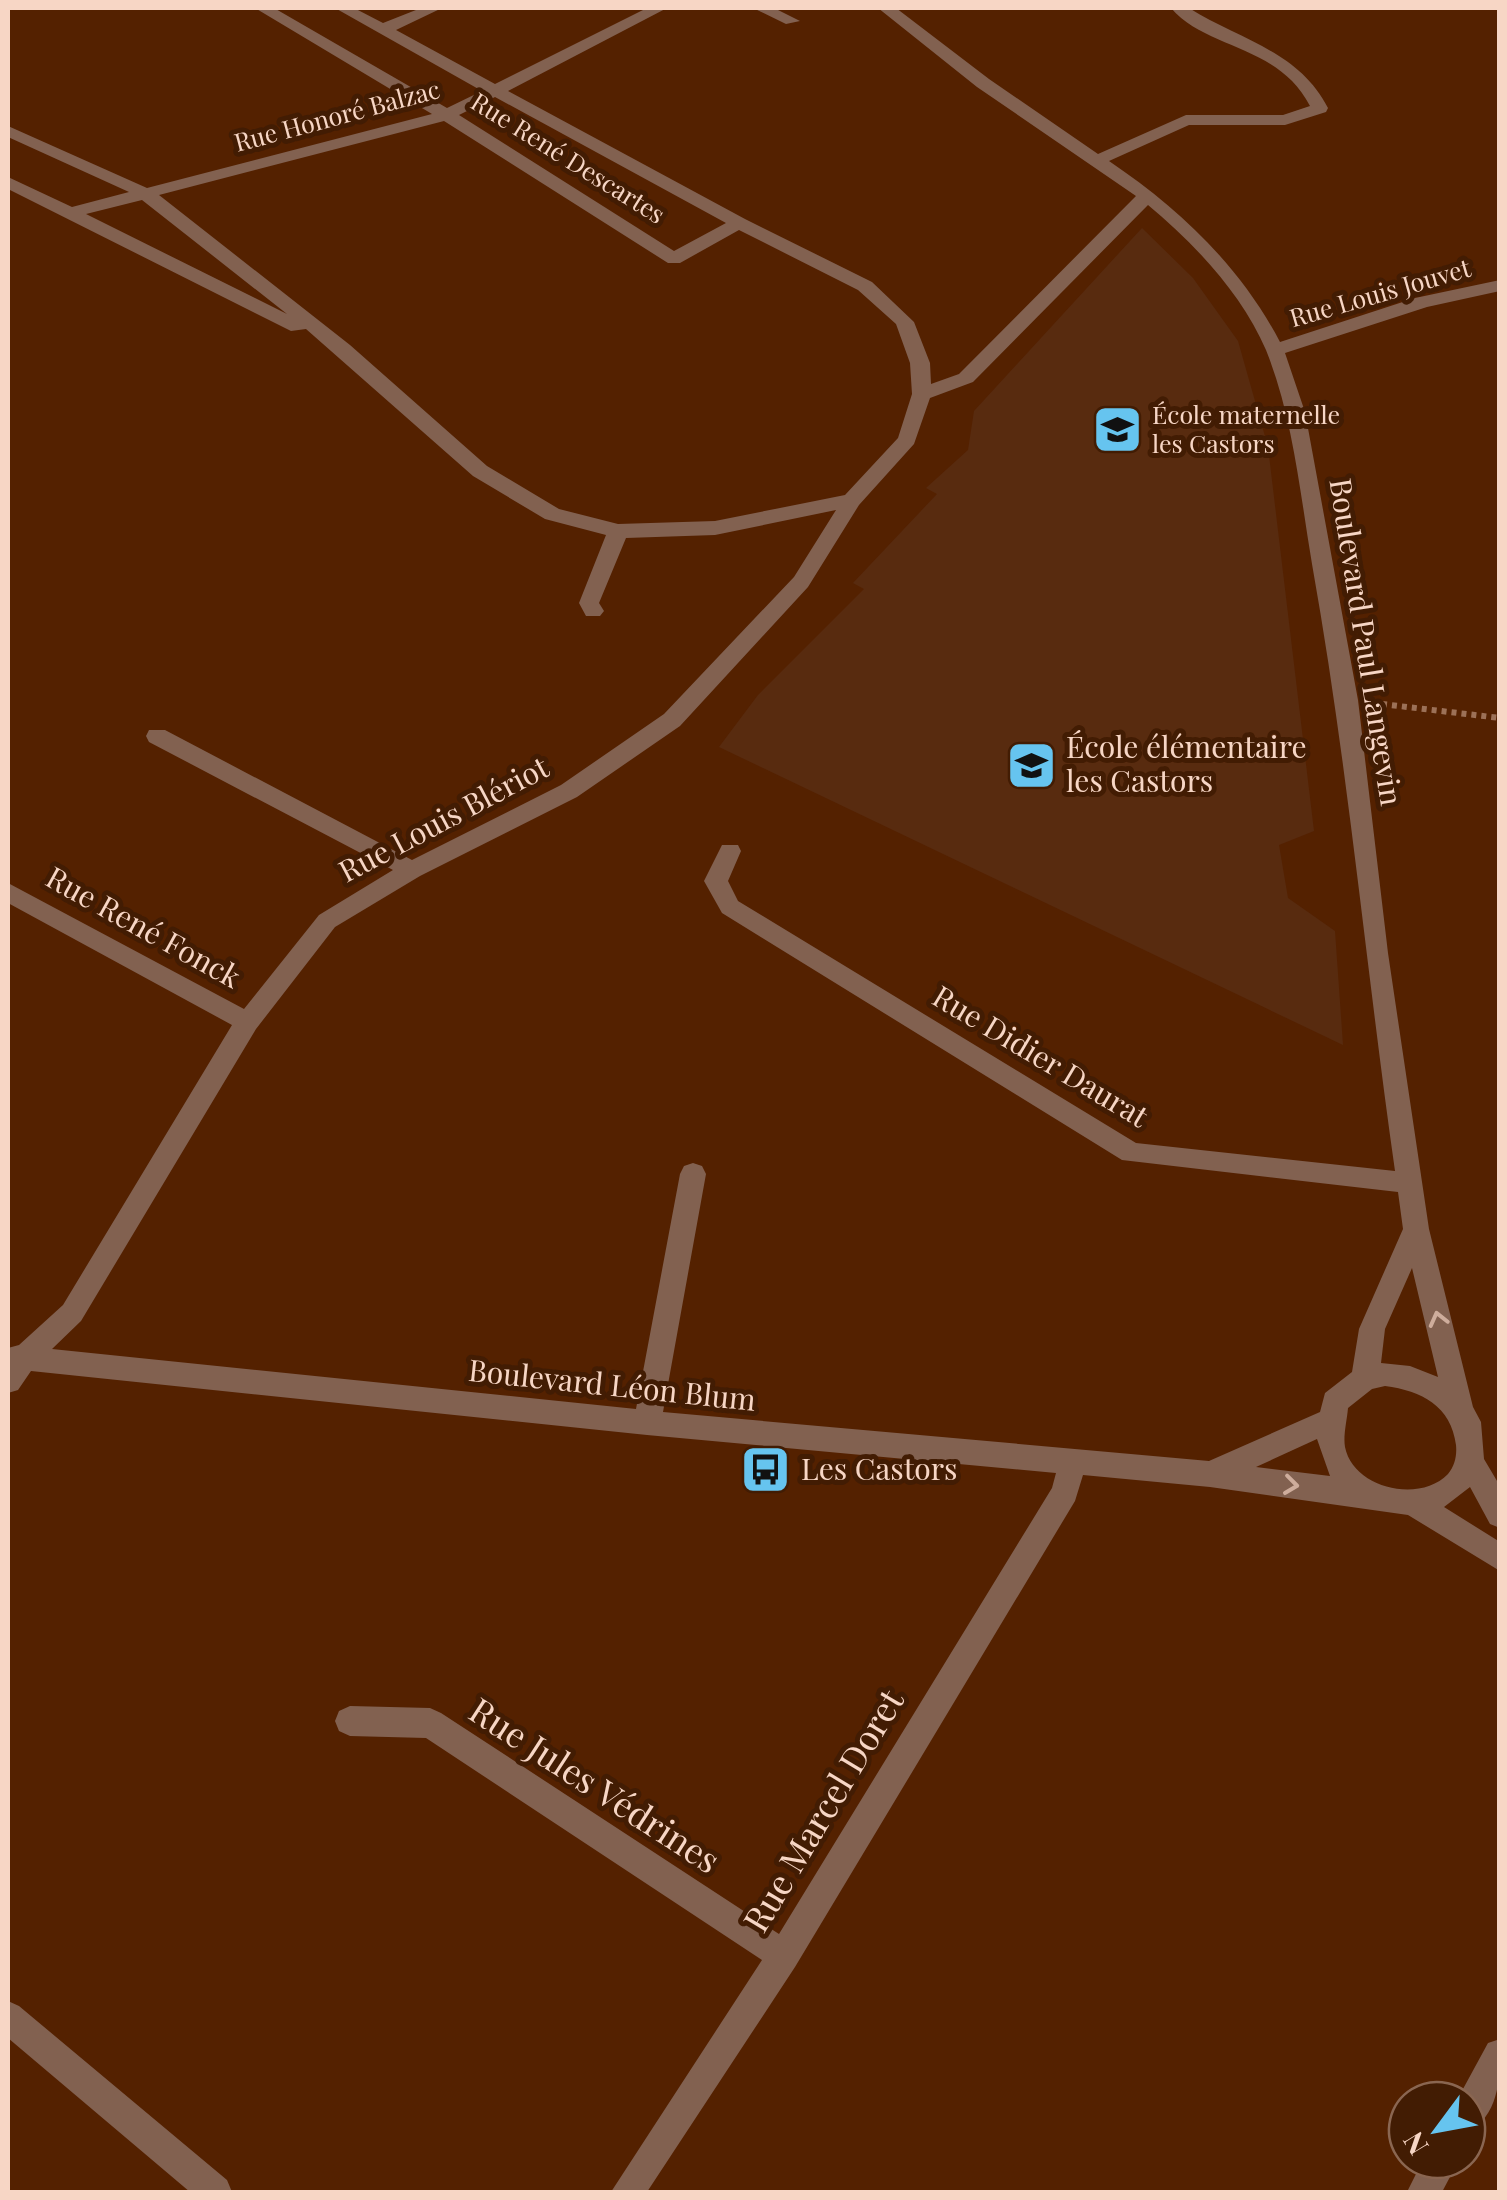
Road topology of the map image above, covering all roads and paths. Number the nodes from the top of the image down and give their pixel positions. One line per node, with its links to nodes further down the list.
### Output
1 (263, 8): 11 (street, Rue René Descartes)
2 (343, 8): 9 (street, Rue René Descartes)
3 (434, 8): 9 (street)
4 (658, 8): 10 (street, Rue Honoré Balzac)
5 (762, 8): 8 (street)
6 (886, 8): 13 (street, Boulevard Paul Langevin)
7 (1179, 8): 13 (street)
8 (792, 21)
9 (384, 29): 10 (street, Rue René Descartes)
10 (498, 90): 11 (street, Rue Honoré Balzac); 18 (street, Rue René Descartes)
11 (448, 115): 15 (street, Rue Honoré Balzac); 18 (street, Rue René Descartes)
12 (8, 131): 15 (street)
13 (1094, 162): 16 (street, Boulevard Paul Langevin)
14 (8, 182): 17 (street)
15 (146, 192): 17 (street, Rue Honoré Balzac); 20 (street)
16 (1147, 195): 21 (street, Boulevard Paul Langevin); 22 (street)
17 (70, 213): 20 (street)
18 (739, 223): 22 (street, Rue René Descartes)
19 (1500, 285): 21 (street, Rue Louis Jouvet)
20 (343, 349): 24 (street)
21 (1274, 350): 26 (street, Boulevard Paul Langevin)
22 (922, 394): 23 (street, Rue René Descartes)
23 (852, 500): 24 (street); 30 (street, Rue Louis Blériot)
24 (618, 531): 25 (street)
25 (593, 611)
26 (1347, 700): 27 (path); 34 (street, Boulevard Paul Langevin)
27 (1500, 718)
28 (158, 736): 30 (street)
29 (730, 851): 34 (street, Rue Didier Daurat)
30 (412, 870): 32 (street, Rue Louis Blériot)
31 (8, 892): 32 (street, Rue René Fonck)
32 (247, 1022): 36 (street, Rue Louis Blériot)
33 (693, 1174): 40 (street)
34 (1410, 1183): 35 (street, Boulevard Paul Langevin)
35 (1416, 1229): 37 (street); 38 (street, Boulevard Paul Langevin, one-way to 35)
36 (13, 1365): 40 (street, Boulevard Léon Blum)
37 (1366, 1378): 38 (street); 39 (street)
38 (1460, 1410): 42 (street)
39 (1329, 1421): 43 (street, Boulevard Léon Blum); 44 (street)
40 (648, 1423): 41 (street, Boulevard Léon Blum)
41 (1072, 1463): 43 (street, Boulevard Léon Blum); 49 (street, Rue Marcel Doret)
42 (1473, 1465): 45 (street); 46 (street)
43 (1210, 1474): 44 (street, Boulevard Léon Blum, one-way to 44)
44 (1372, 1495): 45 (street)
45 (1418, 1506): 47 (street)
46 (1500, 1514)
47 (1500, 1558)
48 (350, 1721): 49 (street, Rue Jules Védrines)
49 (784, 1956): 54 (street, Rue Marcel Doret)
50 (8, 2016): 53 (street)
51 (1500, 2055): 52 (street)
52 (1486, 2080)
53 (214, 2192)
54 (628, 2192)

